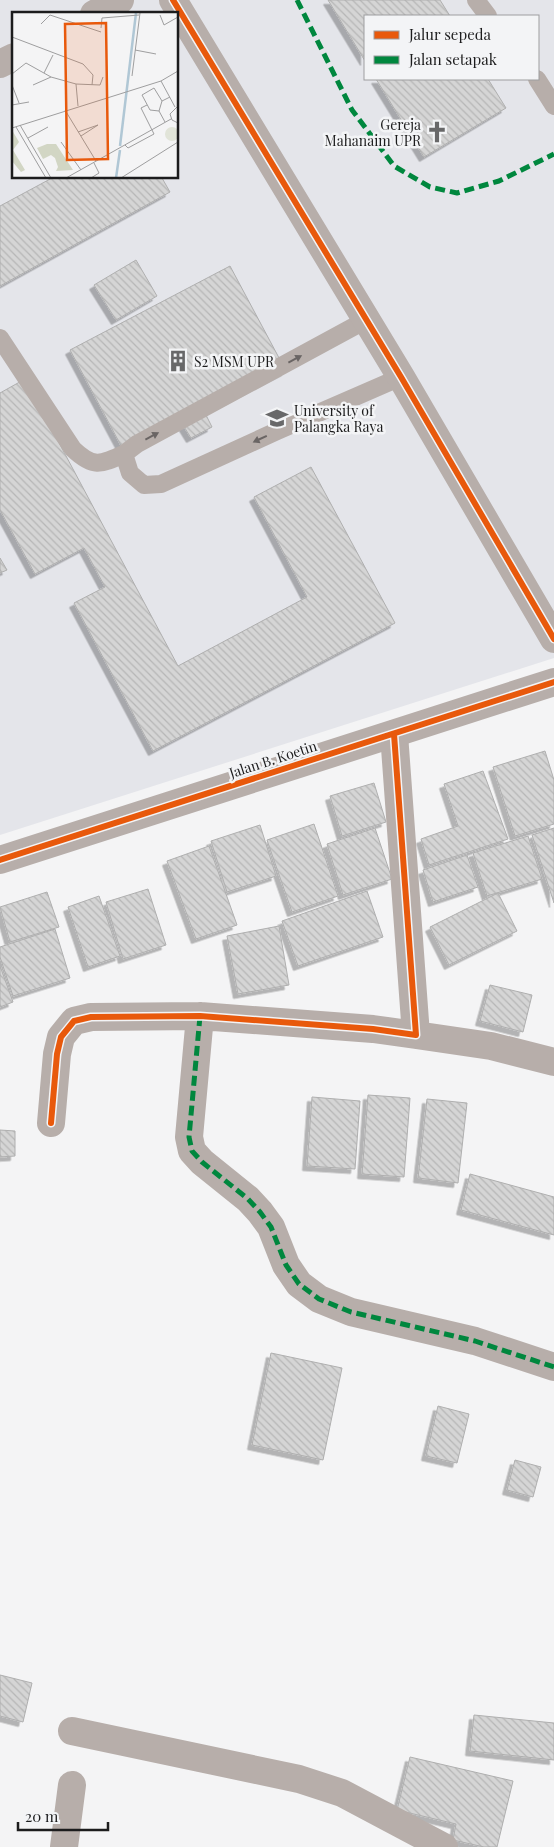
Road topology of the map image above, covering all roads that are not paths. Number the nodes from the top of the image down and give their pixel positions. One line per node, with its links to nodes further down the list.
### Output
1 (120, 0): 4 (street)
2 (173, 0): 10 (street)
3 (476, 0): 5 (lane)
4 (98, 12)
5 (487, 15)
6 (12, 58): 7 (street)
7 (0, 64)
8 (538, 80): 9 (lane)
9 (554, 106)
10 (366, 320): 12 (street); 13 (lane, one-way to 10)
11 (0, 338): 13 (lane)
12 (401, 377): 13 (lane, one-way to 13); 14 (street)
13 (124, 454)
14 (554, 639)
15 (554, 682): 16 (street, Jalan B. Koetin)
16 (394, 734): 17 (street, Jalan B. Koetin); 19 (street)
17 (0, 860)
18 (200, 1016): 19 (street); 21 (street); 22 (street)
19 (416, 1035): 20 (street)
20 (554, 1062)
21 (51, 1123)
22 (554, 1367)
23 (72, 1731): 26 (street)
24 (72, 1784): 25 (street)
25 (64, 1847)
26 (444, 1847)

